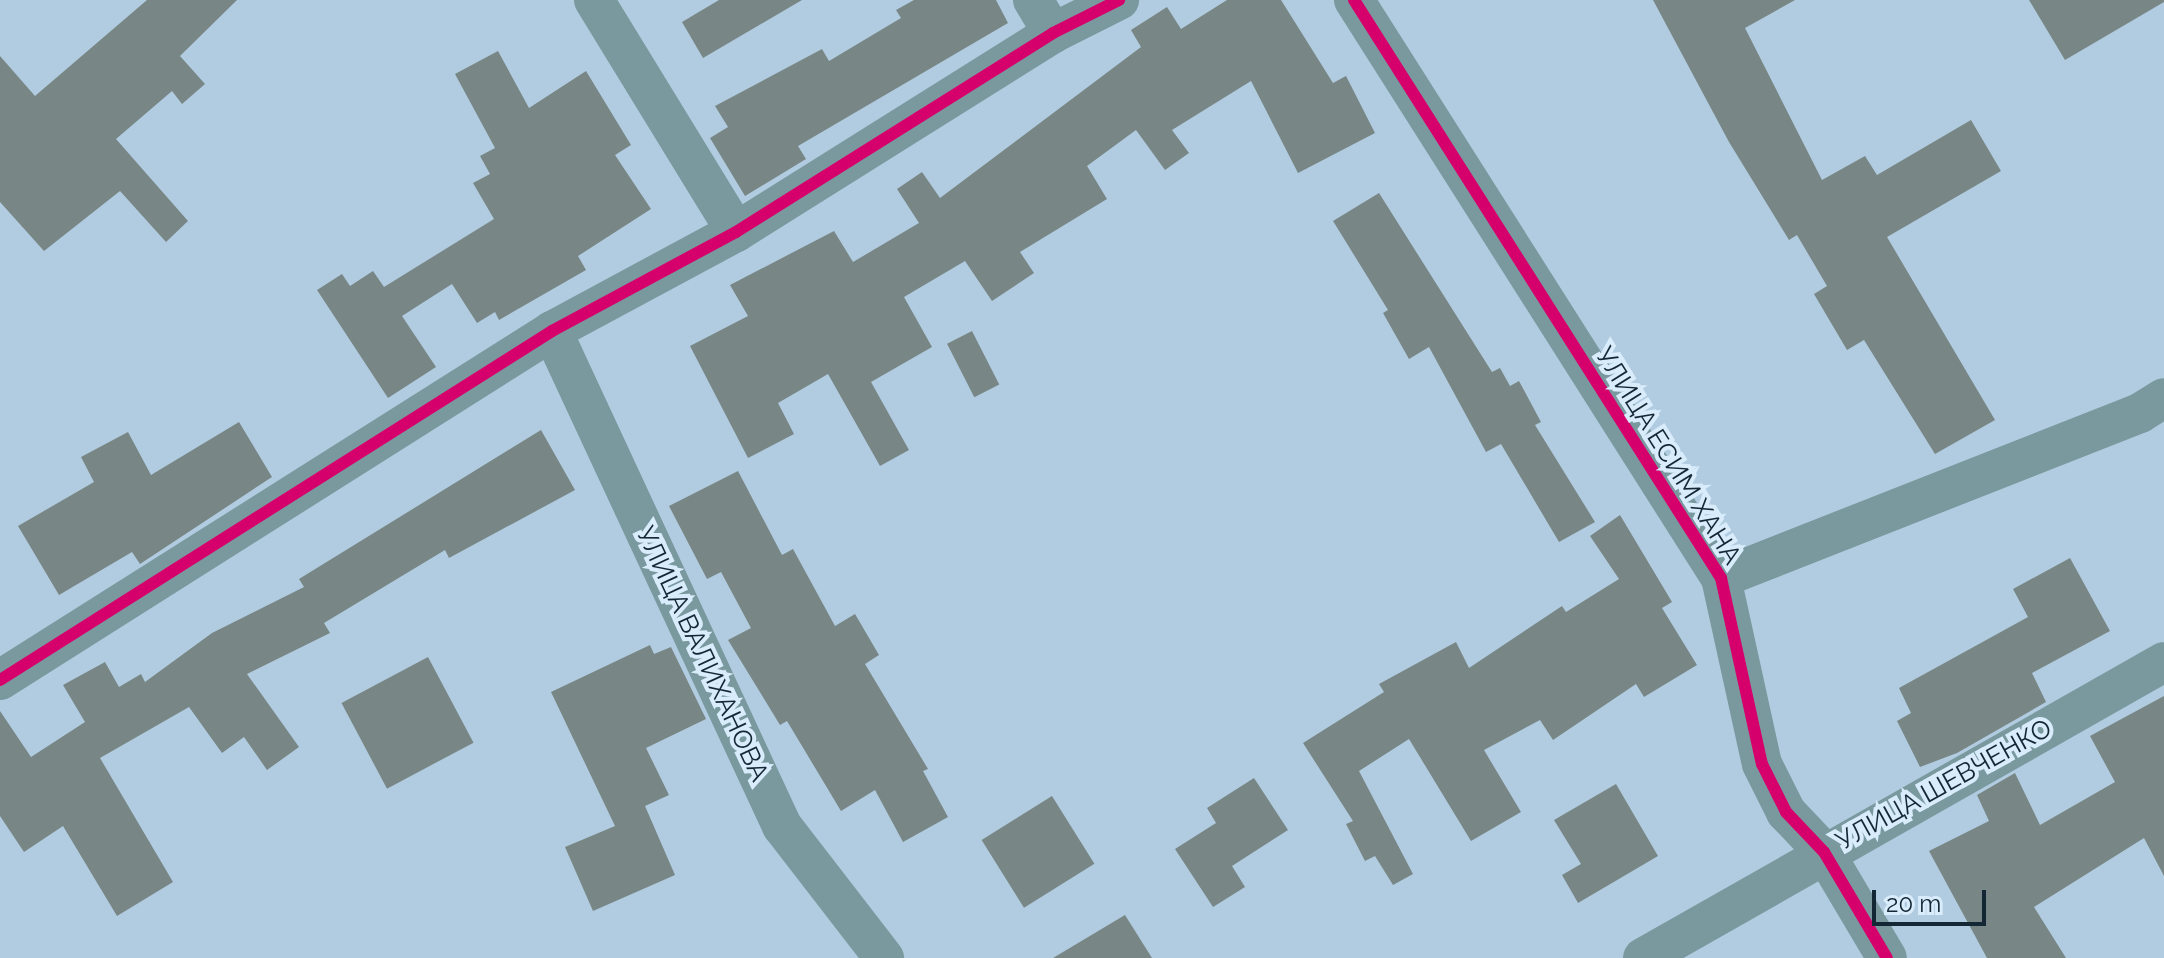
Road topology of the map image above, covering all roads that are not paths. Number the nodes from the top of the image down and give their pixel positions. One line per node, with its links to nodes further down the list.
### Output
1 (594, 0): 5 (street)
2 (1119, 0): 4 (street)
3 (1354, 0): 8 (street, УЛИЦА ЕСИМ ХАНА)
4 (1043, 16): 5 (street)
5 (736, 232): 6 (street)
6 (552, 331): 10 (street); 12 (street, УЛИЦА ВАЛИХАНОВА)
7 (2164, 398): 8 (street)
8 (1721, 578): 11 (street, УЛИЦА ЕСИМ ХАНА)
9 (2164, 662): 11 (street, УЛИЦА ШЕВЧЕНКО)
10 (0, 680)
11 (1824, 852): 13 (street, УЛИЦА ШЕВЧЕНКО); 14 (street, УЛИЦА ЕСИМ ХАНА)
12 (884, 958)
13 (1643, 958)
14 (1887, 958)

